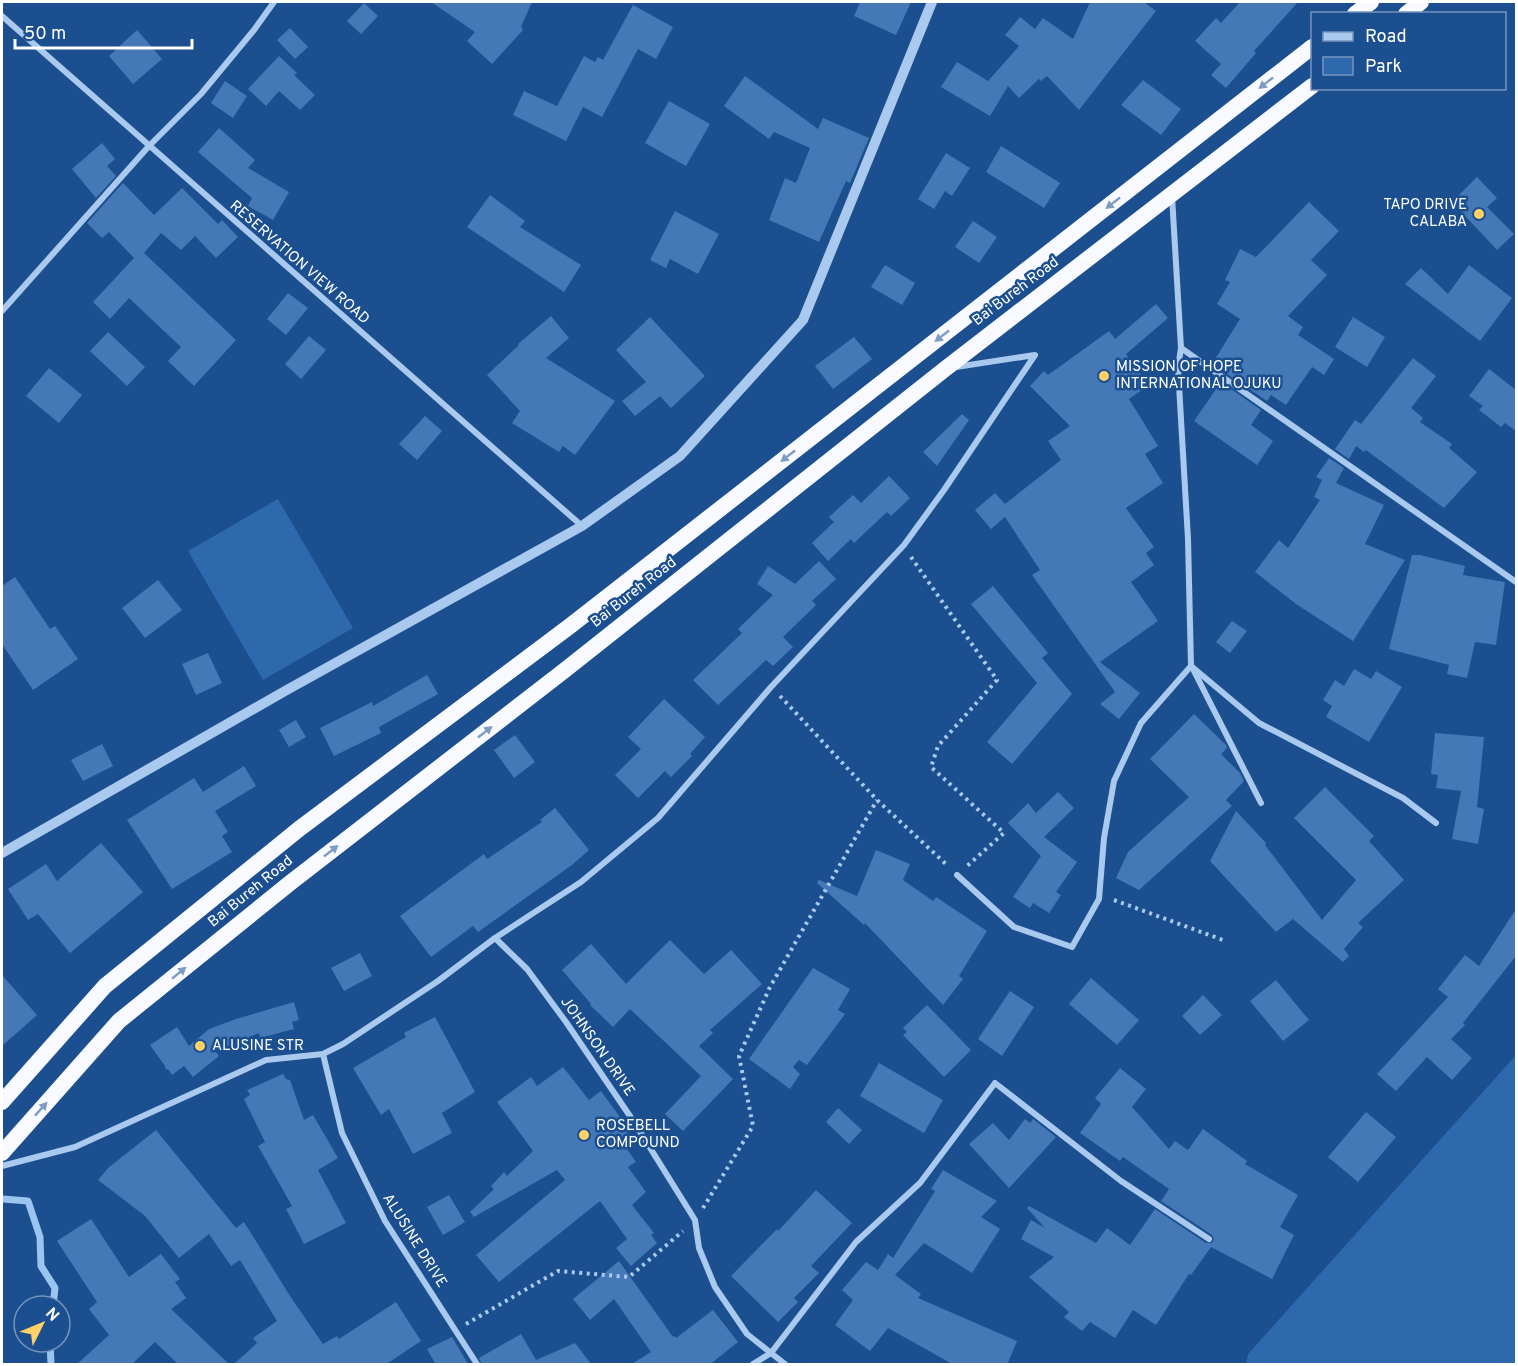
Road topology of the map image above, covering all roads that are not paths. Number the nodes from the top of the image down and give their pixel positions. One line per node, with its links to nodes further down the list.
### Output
1 (274, 2): 10 (street)
2 (932, 2): 15 (street)
3 (1371, 2): 5 (highway)
4 (1421, 2): 6 (highway)
5 (1358, 12)
6 (1408, 12)
7 (2, 16): 10 (street, RESERVATION VIEW ROAD)
8 (1311, 48): 24 (highway, Bai Bureh Road, one-way to 24)
9 (1311, 87): 11 (highway, Bai Bureh Road)
10 (149, 146): 12 (street); 15 (street, RESERVATION VIEW ROAD)
11 (1172, 196): 13 (street); 14 (highway, Bai Bureh Road)
12 (2, 311)
13 (1181, 348): 16 (street); 17 (street)
14 (945, 369): 22 (street); 25 (highway, Bai Bureh Road, one-way to 14)
15 (582, 526): 20 (street)
16 (1516, 582)
17 (1191, 666): 18 (street); 19 (street); 21 (street)
18 (1261, 803)
19 (1436, 823)
20 (2, 853)
21 (957, 875)
22 (495, 938): 23 (street); 28 (street, JOHNSON DRIVE)
23 (323, 1054): 26 (street); 29 (street, ALUSINE DRIVE)
24 (2, 1102)
25 (2, 1153)
26 (2, 1166)
27 (1209, 1239): 28 (street)
28 (771, 1353): 30 (street); 31 (street, JOHNSON DRIVE)
29 (477, 1365)
30 (753, 1365)
31 (785, 1365)

